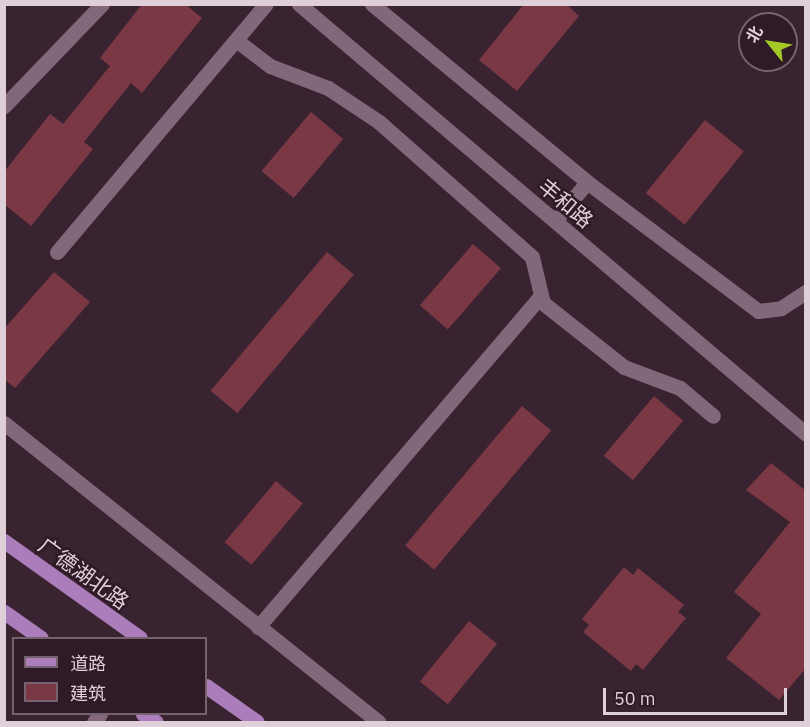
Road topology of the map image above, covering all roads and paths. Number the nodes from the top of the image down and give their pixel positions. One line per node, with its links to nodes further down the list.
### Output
1 (102, 4): 6 (street)
2 (266, 4): 5 (street)
3 (299, 4): 8 (street, 丰和路)
4 (372, 4): 7 (street)
5 (236, 40): 9 (street); 11 (street)
6 (4, 106)
7 (586, 182): 8 (street); 10 (street)
8 (555, 221): 14 (street, 丰和路)
9 (57, 252)
10 (806, 292)
11 (540, 297): 12 (street); 17 (street)
12 (713, 416)
13 (4, 423): 17 (street)
14 (806, 434)
15 (4, 541): 19 (main road, 广德湖北路)
16 (4, 612): 18 (main road)
17 (258, 627): 22 (street)
18 (38, 637)
19 (137, 637)
20 (207, 687): 21 (main road)
21 (257, 723)
22 (378, 723)

